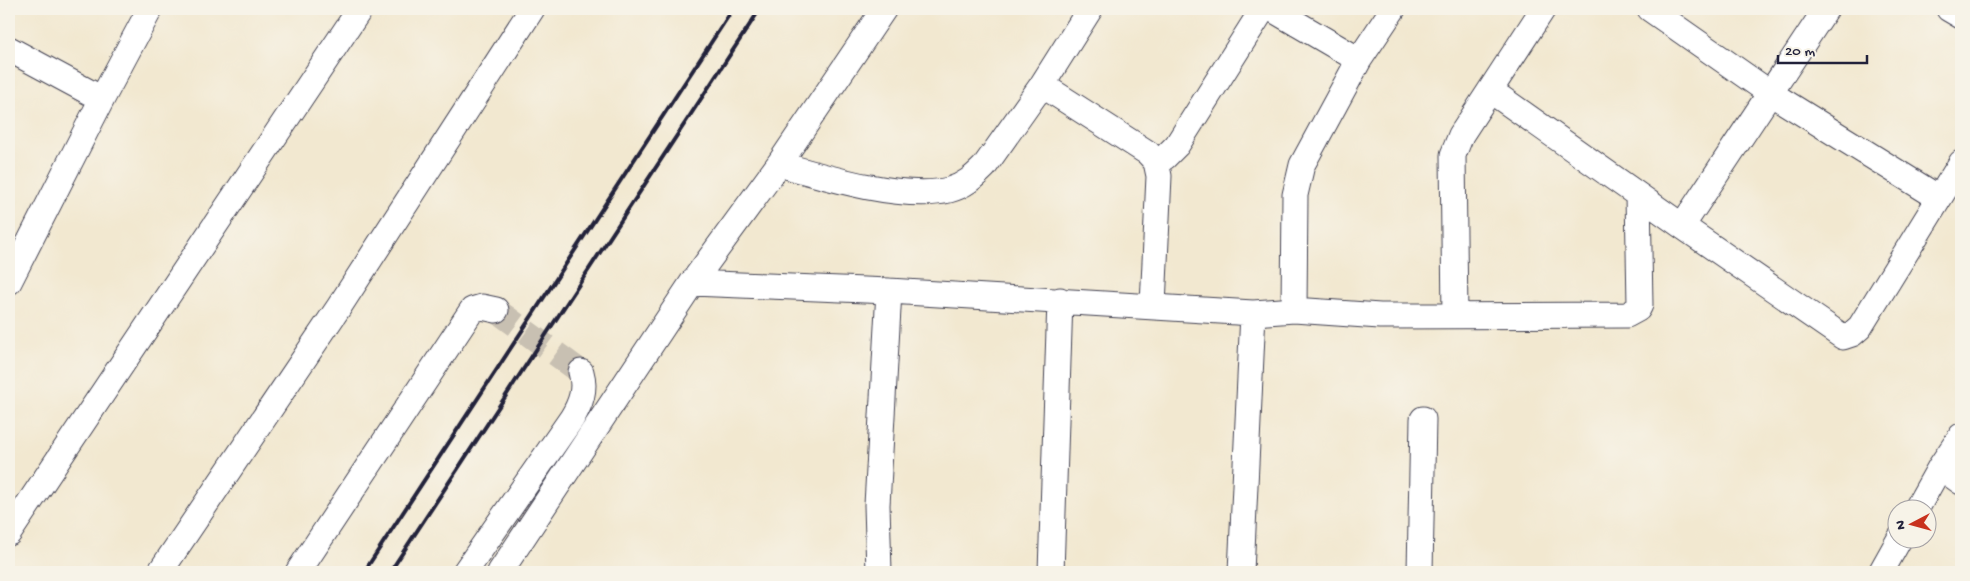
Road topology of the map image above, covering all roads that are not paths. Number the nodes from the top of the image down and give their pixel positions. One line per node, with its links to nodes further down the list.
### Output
1 (150, 9): 19 (street)
2 (360, 9): 41 (street)
3 (532, 9): 43 (street)
4 (884, 9): 22 (street)
5 (1090, 9): 16 (street)
6 (1263, 9): 20 (street)
7 (1272, 9): 15 (street)
8 (1393, 9): 15 (street)
9 (1543, 9): 17 (street)
10 (1650, 9): 18 (street)
11 (1826, 9): 18 (street)
12 (1948, 9): 13 (street)
13 (1961, 16)
14 (9, 49): 19 (street)
15 (1359, 60): 32 (street)
16 (1042, 85): 20 (street); 22 (street)
17 (1491, 91): 23 (street); 34 (street)
18 (1770, 93): 24 (street); 25 (street)
19 (102, 99): 26 (street)
20 (1156, 162): 30 (street)
21 (1961, 163): 24 (street)
22 (779, 164): 27 (street)
23 (1638, 195): 25 (street); 34 (street)
24 (1939, 198): 25 (street)
25 (1682, 226)
26 (11, 273)
27 (692, 283): 28 (street); 46 (street)
28 (889, 291): 29 (street); 47 (street)
29 (1060, 300): 30 (street); 48 (street)
30 (1153, 305): 33 (street)
31 (496, 310): 44 (street)
32 (1294, 310): 33 (street); 34 (street)
33 (1253, 313): 49 (street)
34 (1455, 315)
35 (581, 372): 45 (street)
36 (1423, 419): 50 (street)
37 (1961, 436): 38 (street)
38 (1940, 467): 39 (street); 40 (street)
39 (1961, 482)
40 (1922, 498)
41 (9, 533)
42 (1894, 548): 51 (street)
43 (160, 572)
44 (298, 572)
45 (465, 572)
46 (500, 572)
47 (878, 572)
48 (1051, 572)
49 (1241, 572)
50 (1420, 572)
51 (1881, 572)

